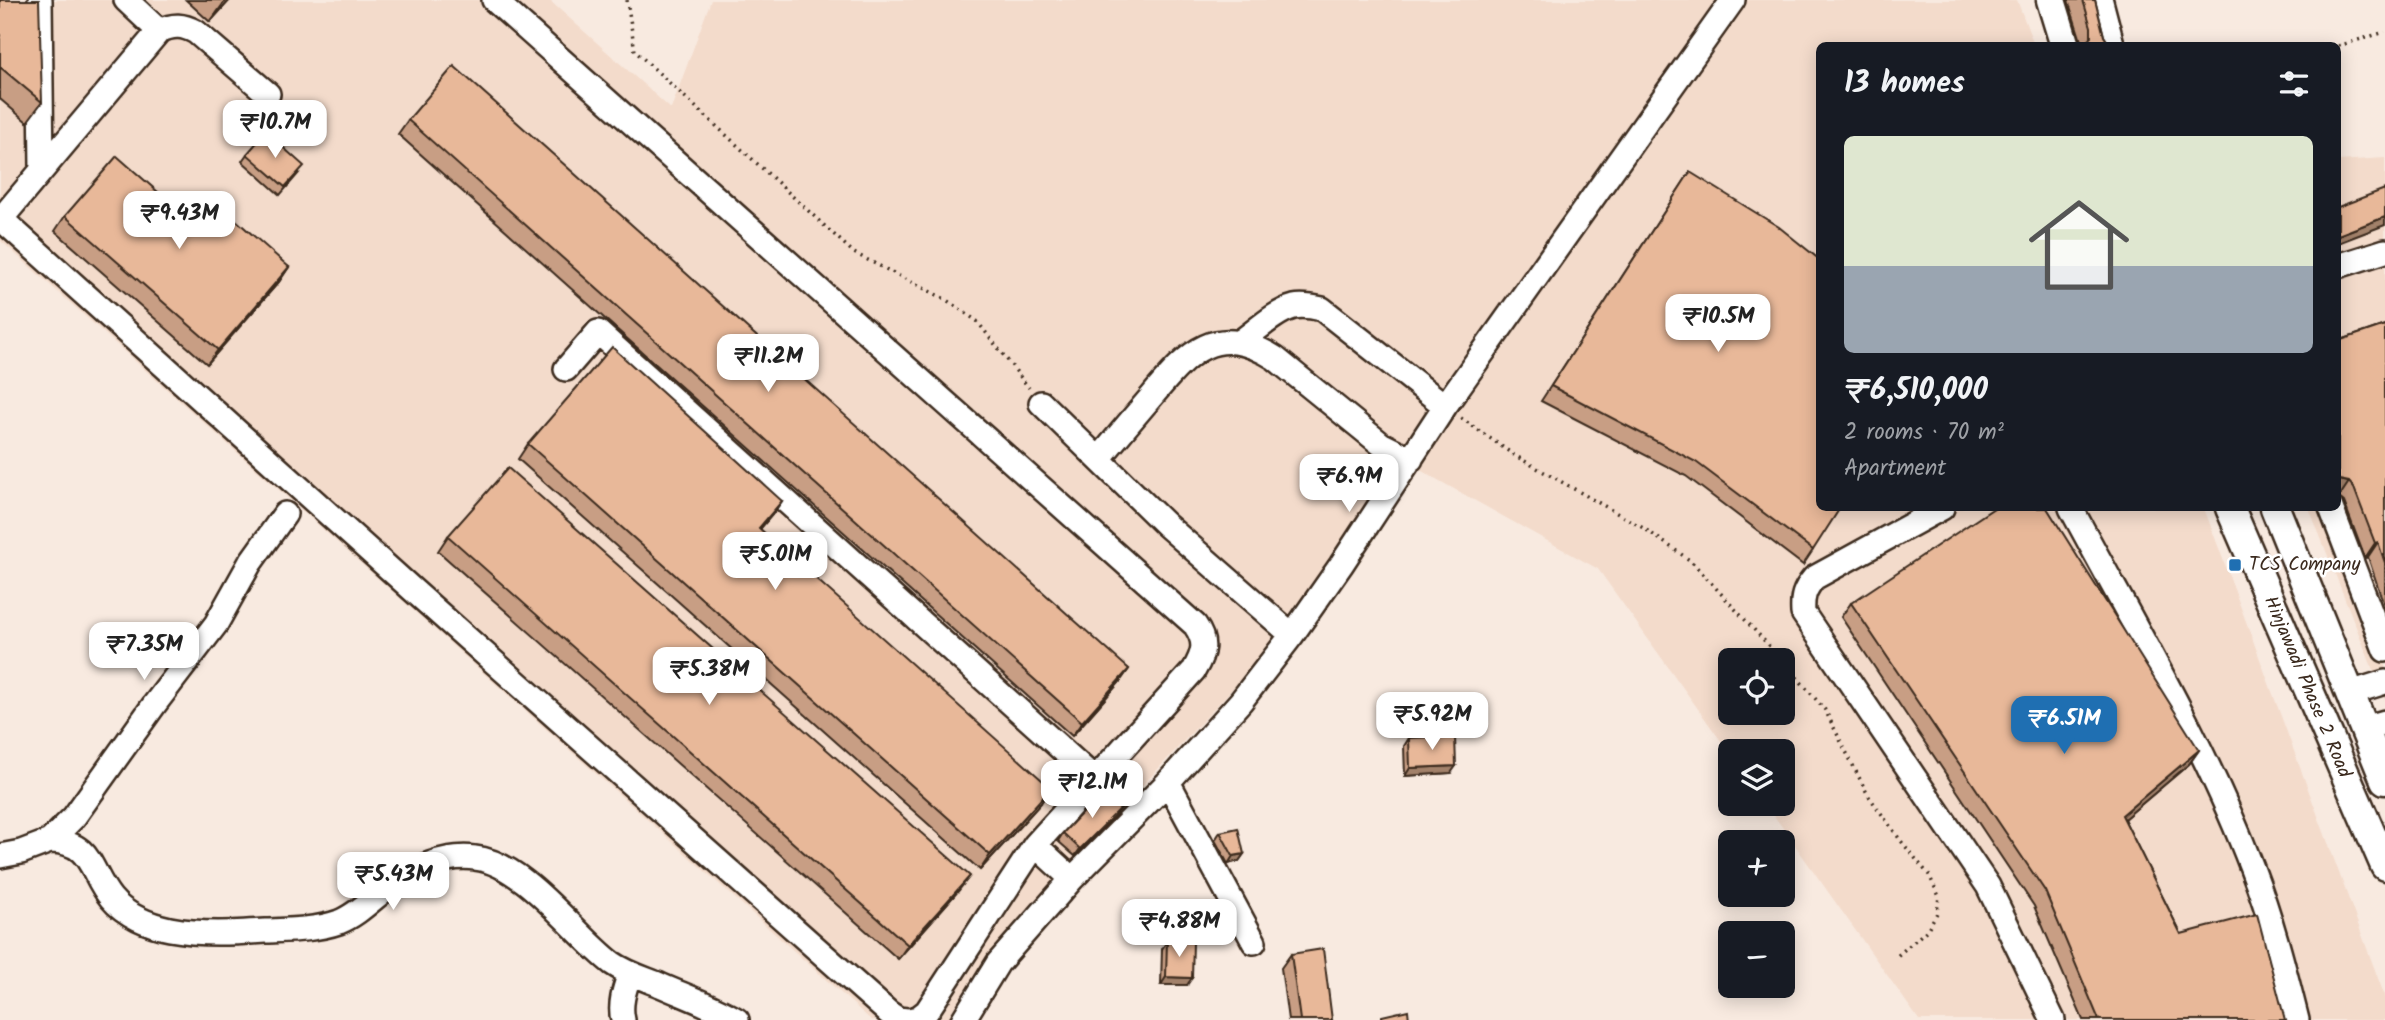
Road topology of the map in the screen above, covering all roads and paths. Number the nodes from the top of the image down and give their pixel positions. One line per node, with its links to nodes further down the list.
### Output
1 (40, 0): 14 (street)
2 (126, 0): 8 (street)
3 (494, 0): 37 (street)
4 (628, 0): 20 (path)
5 (1733, 0): 21 (street)
6 (2051, 0): 10 (main road)
7 (2098, 0): 11 (main road)
8 (159, 31): 13 (street); 14 (street)
9 (2385, 32): 12 (path)
10 (2064, 42)
11 (2109, 42)
12 (2341, 45)
13 (268, 94)
14 (43, 170): 15 (street)
15 (1, 218): 50 (street)
16 (2385, 251): 17 (street)
17 (2341, 265)
18 (1240, 342): 21 (street); 22 (street); 23 (street)
19 (566, 369): 37 (street)
20 (1041, 403): 22 (street)
21 (1445, 406): 23 (street); 31 (path)
22 (1099, 459): 30 (street)
23 (1411, 459): 30 (street)
24 (1937, 511): 52 (street)
25 (2073, 511): 53 (street)
26 (2231, 511): 43 (main road, Hinjawadi Phase 2 Road)
27 (2276, 511): 35 (main road, Hinjawadi Phase 2 Road)
28 (2332, 511): 32 (street)
29 (285, 514): 40 (street)
30 (1292, 635): 39 (street)
31 (1771, 648)
32 (2385, 650)
33 (1795, 675): 46 (path)
34 (2385, 682): 35 (street)
35 (2350, 693): 36 (main road, Hinjawadi Phase 2 Road)
36 (2375, 725): 38 (main road, Hinjawadi Phase 2 Road)
37 (1095, 779): 41 (street)
38 (2385, 780)
39 (1167, 782): 44 (street); 45 (street)
40 (50, 841): 42 (street); 47 (street)
41 (1035, 845): 44 (street); 50 (street)
42 (0, 856)
43 (2385, 866)
44 (1072, 879): 51 (street)
45 (1254, 942)
46 (1896, 957)
47 (630, 973): 48 (street); 49 (street)
48 (623, 1020)
49 (737, 1020)
50 (908, 1020)
51 (964, 1020)
52 (2053, 1020)
53 (2297, 1020)

